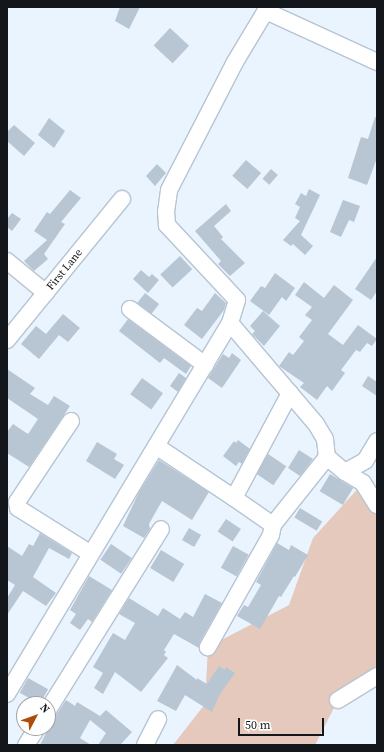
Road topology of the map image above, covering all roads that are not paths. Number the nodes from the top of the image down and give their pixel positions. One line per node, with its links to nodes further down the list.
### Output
1 (267, 9): 2 (street); 7 (street)
2 (377, 62)
3 (122, 199): 5 (street, First Lane)
4 (7, 261): 5 (street)
5 (46, 293): 8 (street, First Lane)
6 (130, 309): 9 (street)
7 (230, 323): 9 (street); 10 (street)
8 (7, 340)
9 (205, 365): 13 (street)
10 (290, 393): 14 (street); 16 (street)
11 (71, 421): 20 (street)
12 (377, 441): 15 (street)
13 (156, 446): 16 (street); 20 (street)
14 (327, 457): 15 (street); 18 (street)
15 (345, 472): 17 (street)
16 (234, 498): 18 (street)
17 (377, 505)
18 (273, 525): 21 (street)
19 (160, 529): 24 (street)
20 (91, 554): 23 (street)
21 (208, 647)
22 (377, 676): 25 (street)
23 (7, 694)
24 (56, 697)
25 (338, 700)
26 (158, 718): 29 (street)
27 (32, 736): 28 (street)
28 (26, 745)
29 (145, 745)

